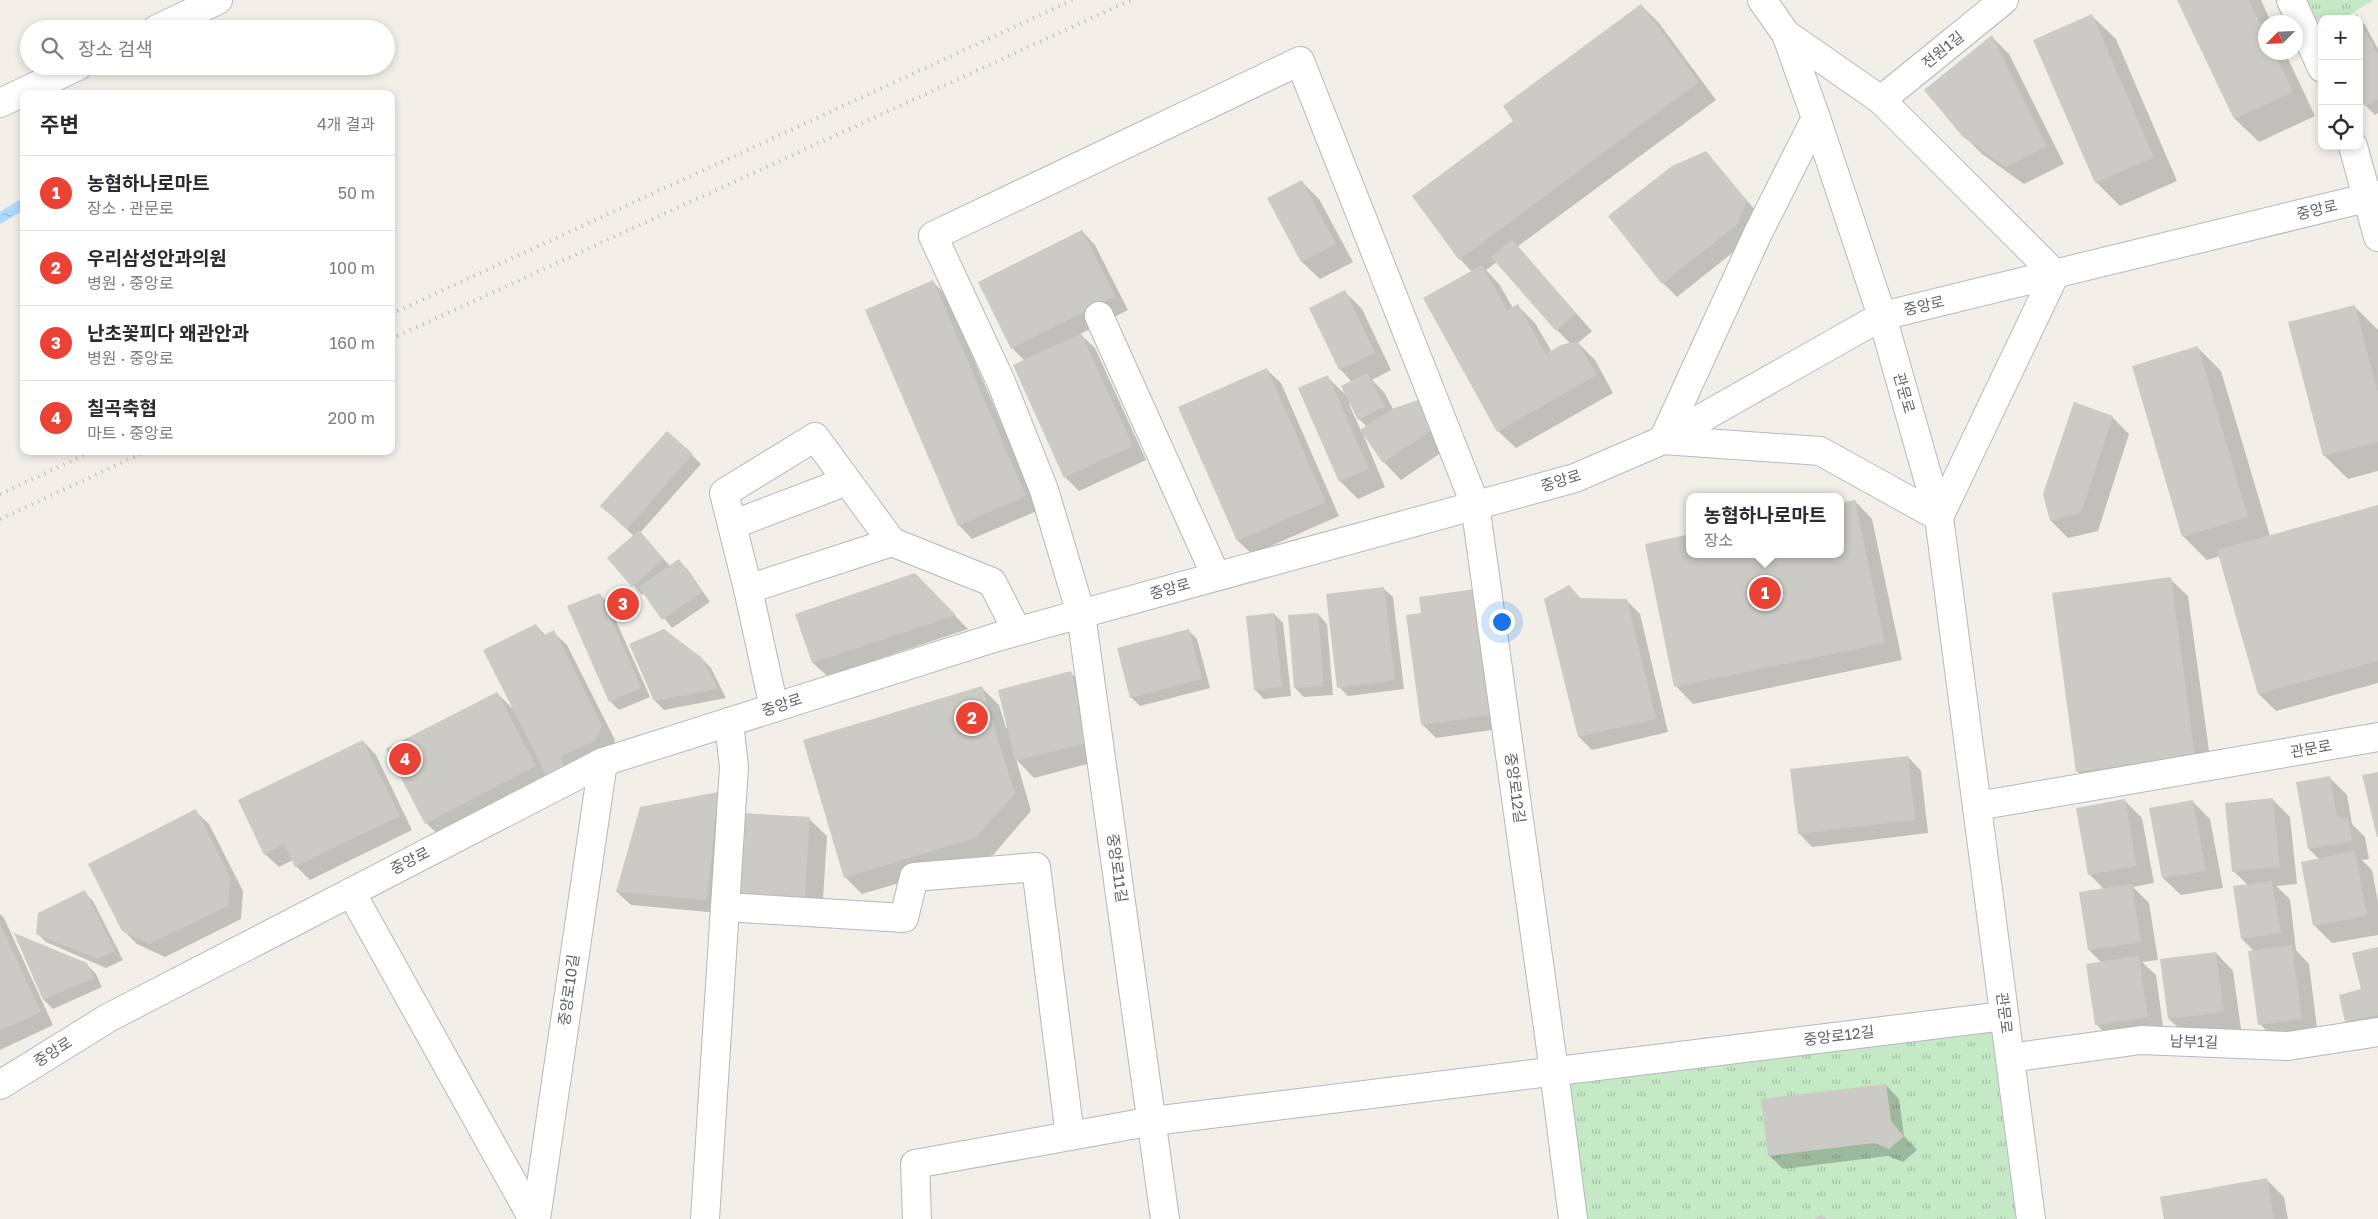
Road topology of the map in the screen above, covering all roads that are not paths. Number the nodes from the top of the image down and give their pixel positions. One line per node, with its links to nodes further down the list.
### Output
1 (218, 0): 5 (street)
2 (1762, 0): 6 (street, 관문로)
3 (2004, 0): 11 (street, 전원1길)
4 (2291, 0): 7 (street)
5 (177, 20)
6 (1786, 34): 11 (street); 13 (street, 관문로)
7 (2318, 60)
8 (59, 75): 9 (street)
9 (27, 90)
10 (20, 94): 12 (street)
11 (1881, 100): 17 (street)
12 (0, 103)
13 (1816, 118): 19 (street, 관문로); 20 (street)
14 (2354, 150): 15 (street)
15 (2372, 197): 16 (street); 17 (street, 중앙로)
16 (2378, 237)
17 (2055, 274): 19 (street, 중앙로); 23 (street)
18 (1099, 316): 26 (street)
19 (1882, 316): 20 (street, 중앙로); 23 (street, 관문로)
20 (1663, 440): 22 (street, 중앙로); 23 (street)
21 (847, 481): 24 (street); 24 (street); 25 (street)
22 (1475, 504): 26 (street, 중앙로); 28 (street, 중앙로12길); 40 (street, 중앙로12길)
23 (1939, 517): 34 (street, 관문로)
24 (732, 525): 27 (street)
25 (892, 542): 27 (street); 29 (street)
26 (1216, 576): 28 (street, 중앙로)
27 (748, 590): 30 (street)
28 (1080, 614): 29 (street, 중앙로); 42 (street, 중앙로11길)
29 (1017, 631): 30 (street, 중앙로)
30 (774, 708): 31 (street, 중앙로)
31 (729, 722): 33 (street, 중앙로); 36 (street)
32 (2378, 737): 34 (street, 관문로)
33 (603, 762): 35 (street, 중앙로); 44 (street, 중앙로10길)
34 (1978, 806): 37 (street, 관문로)
35 (351, 892): 41 (street, 중앙로); 44 (street)
36 (725, 907): 43 (street); 45 (street)
37 (2004, 1016): 39 (street, 관문로); 40 (street, 중앙로12길)
38 (2378, 1032): 39 (street, 남부1길)
39 (2010, 1058): 49 (street, 관문로)
40 (1554, 1071): 42 (street, 중앙로12길); 48 (street, 중앙로12길)
41 (0, 1085)
42 (1152, 1121): 43 (street); 47 (street, 중앙로11길)
43 (1070, 1136): 46 (street)
44 (534, 1219)
45 (705, 1219)
46 (917, 1219)
47 (1165, 1219)
48 (1573, 1219)
49 (2031, 1219)

